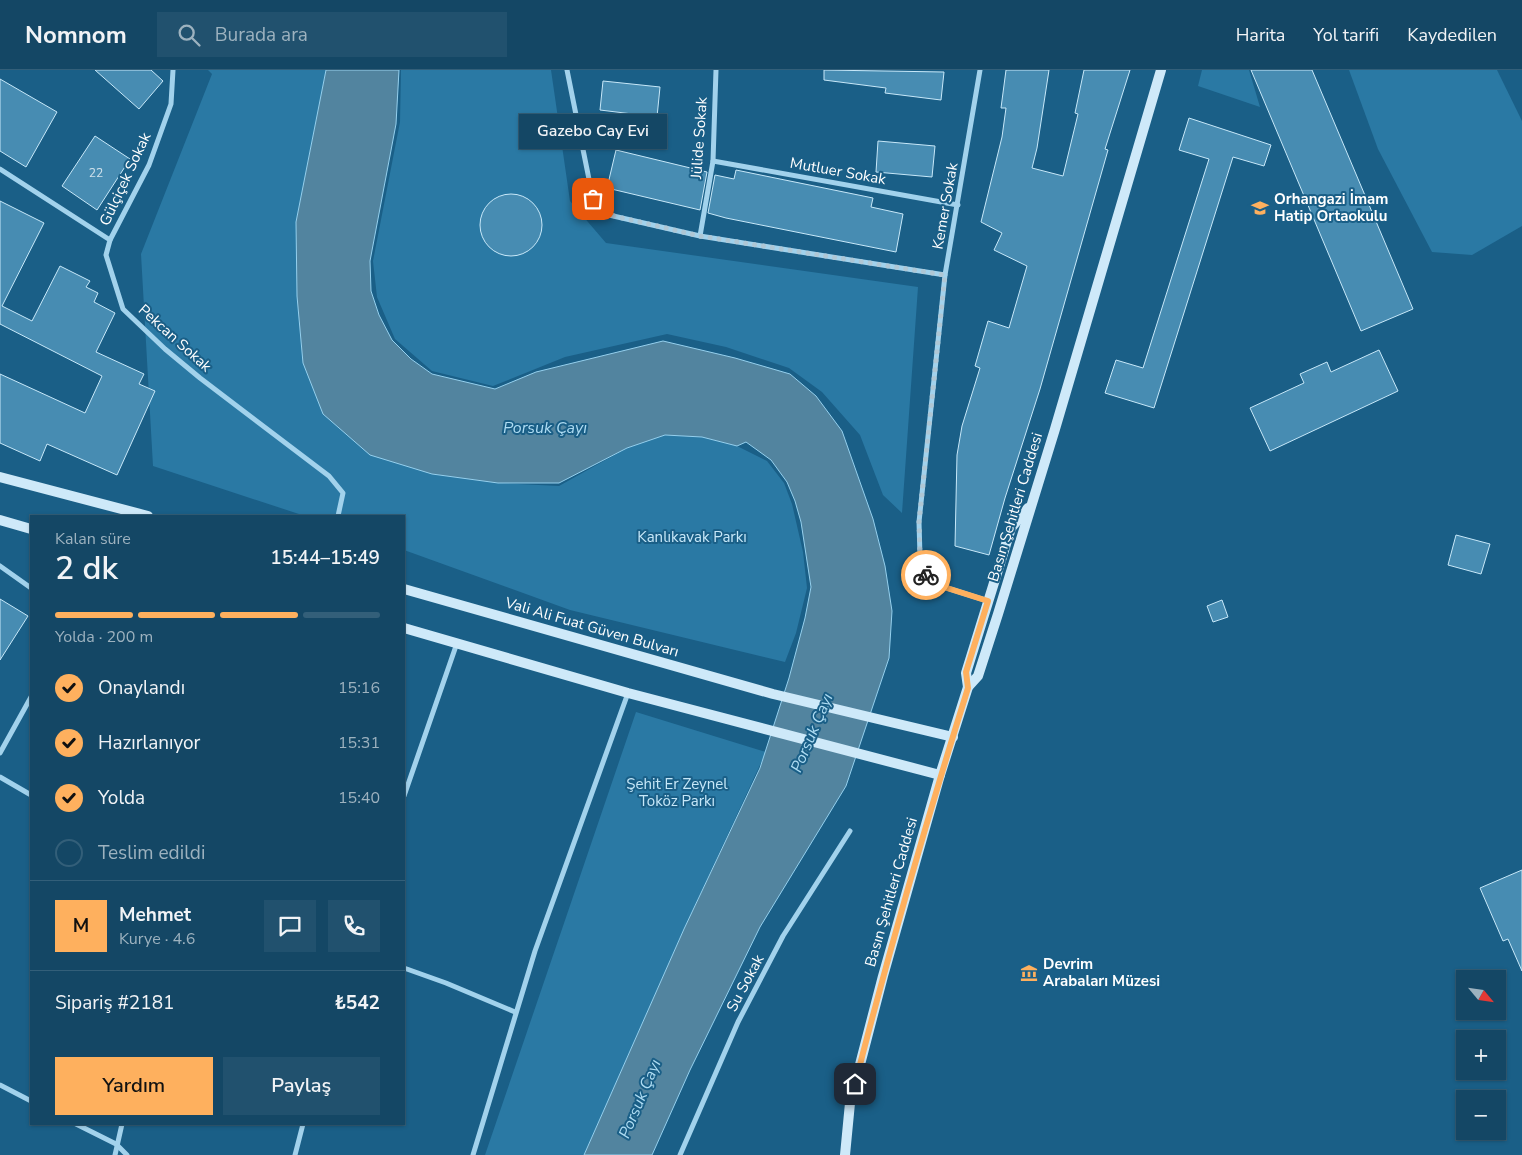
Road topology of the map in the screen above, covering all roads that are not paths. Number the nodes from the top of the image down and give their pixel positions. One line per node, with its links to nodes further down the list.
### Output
1 (173, 70): 10 (street, Gülçiçek Sokak)
2 (567, 70): 9 (street)
3 (716, 70): 6 (street, Jülide Sokak)
4 (980, 70): 8 (street, Kemer Sokak)
5 (1161, 70): 13 (main road, Basın Şehitleri Caddesi)
6 (713, 161): 8 (street, Mutluer Sokak); 9 (street, Jülide Sokak)
7 (0, 169): 10 (street)
8 (958, 205): 11 (street, Kemer Sokak)
9 (700, 236): 11 (street)
10 (110, 240): 15 (street, Pekcan Sokak)
11 (945, 275): 21 (street, Kemer Sokak)
12 (0, 477): 14 (main road)
13 (1032, 503): 21 (main road); 24 (main road, Basın Şehitleri Caddesi)
14 (144, 515)
15 (338, 515)
16 (0, 520): 17 (main road)
17 (30, 529)
18 (0, 566): 19 (street)
19 (30, 587)
20 (405, 589): 27 (main road, Vali Ali Fuat Güven Bulvarı)
21 (988, 601): 24 (main road)
22 (405, 628): 23 (main road)
23 (458, 642): 25 (main road); 31 (street)
24 (968, 688): 27 (main road, Basın Şehitleri Caddesi)
25 (628, 693): 29 (main road); 35 (street)
26 (30, 699): 28 (street)
27 (953, 737): 29 (main road, Basın Şehitleri Caddesi)
28 (0, 753)
29 (940, 775): 47 (main road, Basın Şehitleri Caddesi)
30 (0, 777): 32 (street)
31 (405, 793)
32 (30, 794)
33 (850, 831): 46 (street, Su Sokak)
34 (405, 968): 35 (street)
35 (515, 1012): 45 (street)
36 (0, 1085): 37 (street)
37 (30, 1100)
38 (78, 1125): 41 (street)
39 (122, 1125): 41 (street)
40 (303, 1125): 44 (street)
41 (116, 1144): 42 (street); 43 (street)
42 (115, 1155)
43 (126, 1155)
44 (295, 1155)
45 (473, 1155)
46 (680, 1155)
47 (845, 1155)

